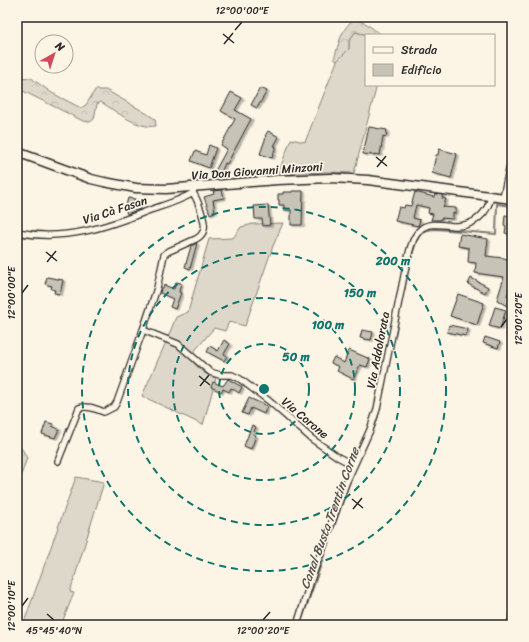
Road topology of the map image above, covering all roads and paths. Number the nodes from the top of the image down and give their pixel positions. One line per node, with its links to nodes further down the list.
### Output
1 (17, 152): 3 (street, Via Don Giovanni Minzoni)
2 (512, 156): 5 (street)
3 (193, 190): 4 (street, Via Don Giovanni Minzoni); 7 (street, Via Cà Fasan); 8 (street)
4 (491, 196): 5 (street, Via Don Giovanni Minzoni); 10 (street, Via Addolorata)
5 (502, 197): 6 (street, Via Don Giovanni Minzoni)
6 (512, 198)
7 (17, 232)
8 (143, 330): 9 (street); 10 (street, Via Corone)
9 (58, 461)
10 (353, 465): 11 (street, Via Addolorata)
11 (297, 625)

